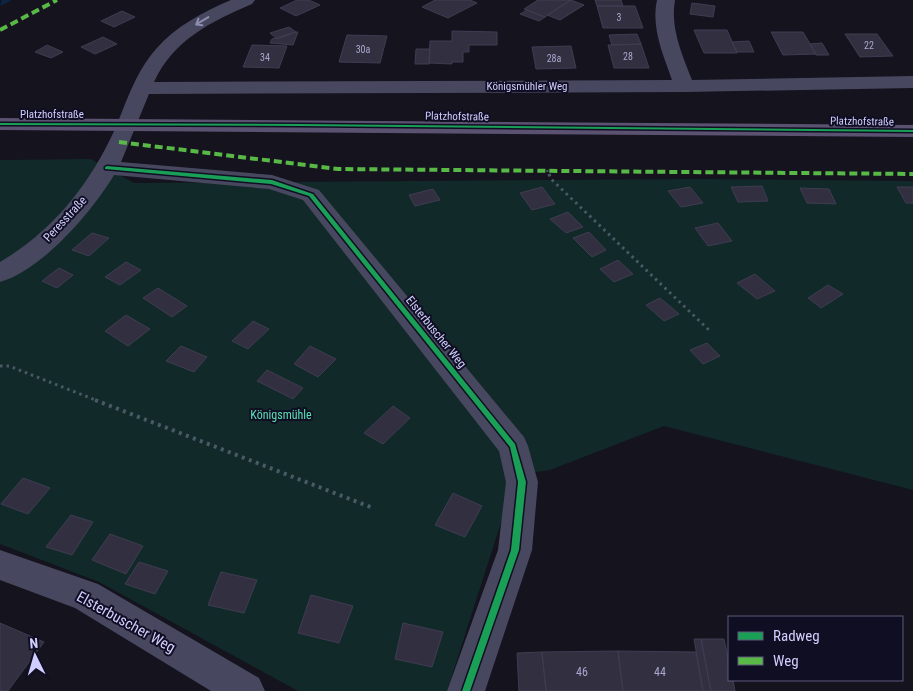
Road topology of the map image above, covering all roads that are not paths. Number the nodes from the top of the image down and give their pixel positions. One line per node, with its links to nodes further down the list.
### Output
1 (246, 0): 3 (street, Peresstraße, one-way to 3)
2 (666, 0): 5 (street)
3 (145, 80): 5 (street, Königsmühler Weg); 7 (street, Peresstraße)
4 (913, 82): 5 (street, Königsmühler Weg)
5 (684, 86)
6 (0, 124): 7 (main road, Platzhofstraße)
7 (127, 124): 8 (main road, Platzhofstraße); 9 (street, Peresstraße)
8 (913, 131)
9 (107, 168): 10 (street, Peresstraße); 13 (street, Elsterbuscher Weg)
10 (0, 273)
11 (0, 565): 12 (street, Elsterbuscher Weg)
12 (246, 691)
13 (466, 691)

